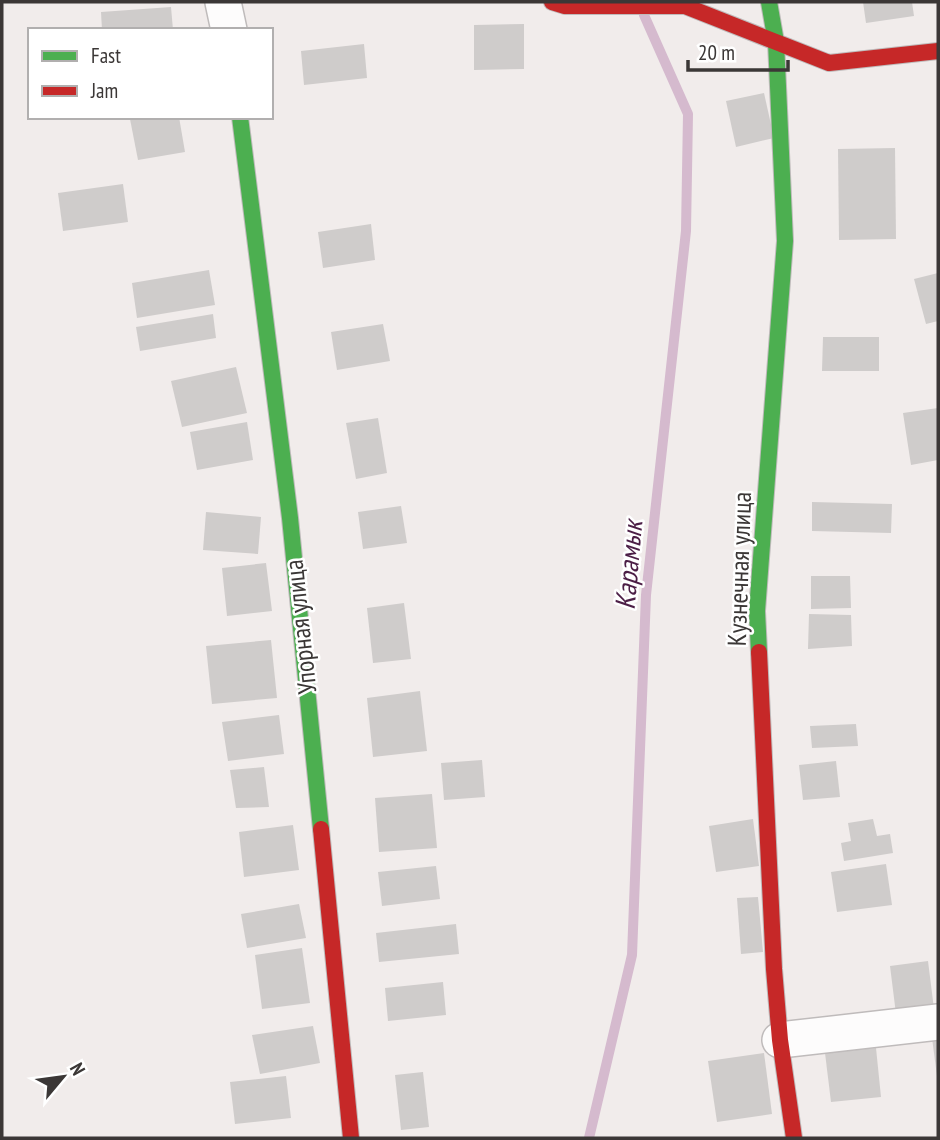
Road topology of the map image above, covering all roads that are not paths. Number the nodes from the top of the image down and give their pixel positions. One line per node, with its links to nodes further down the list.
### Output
1 (223, 2): 4 (street)
2 (769, 2): 5 (street, Кузнечная улица)
3 (559, 4): 5 (street)
4 (229, 28)
5 (776, 42): 6 (street); 9 (street, Кузнечная улица)
6 (938, 51)
7 (240, 119): 10 (street, Упорная улица)
8 (938, 1022): 9 (street)
9 (780, 1040): 11 (street, Кузнечная улица)
10 (351, 1138)
11 (794, 1138)

